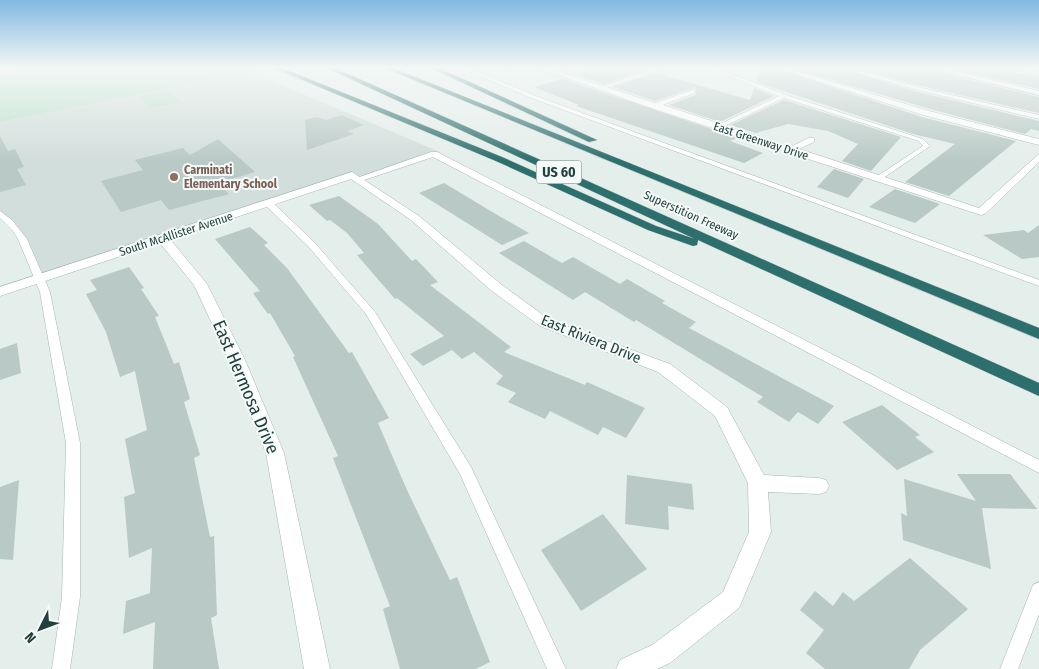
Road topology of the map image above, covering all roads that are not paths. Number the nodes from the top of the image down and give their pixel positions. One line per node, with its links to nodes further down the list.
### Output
1 (353, 99): 25 (highway)
2 (399, 99): 25 (highway, Superstition Freeway / US 60)
3 (465, 99): 23 (highway, Superstition Freeway / US 60)
4 (502, 99): 23 (highway)
5 (540, 99): 27 (lane)
6 (634, 99): 12 (street, East Greenway Drive)
7 (670, 99): 12 (street)
8 (777, 99): 14 (lane)
9 (794, 99): 20 (lane)
10 (881, 99): 16 (street)
11 (964, 99): 13 (lane)
12 (654, 106): 14 (street, East Greenway Drive)
13 (1039, 117)
14 (718, 127): 17 (street, East Greenway Drive)
15 (811, 140): 17 (street)
16 (1039, 142)
17 (791, 150): 20 (street, East Greenway Drive)
18 (1039, 156): 20 (street, East Greenway Drive)
19 (356, 177): 21 (street, South McAllister Avenue); 31 (lane); 32 (street, East Riviera Drive)
20 (880, 179)
21 (268, 204): 24 (street, South McAllister Avenue); 37 (lane)
22 (0, 214): 26 (lane)
23 (784, 229): 29 (highway, Superstition Freeway / US 60)
24 (163, 238): 26 (street, South McAllister Avenue); 36 (street, East Hermosa Drive)
25 (789, 276): 30 (highway, Superstition Freeway / US 60)
26 (38, 280): 28 (street, South McAllister Avenue); 35 (lane)
27 (1039, 283)
28 (0, 292)
29 (1039, 334)
30 (1039, 390)
31 (1039, 467)
32 (758, 483): 33 (street); 38 (street)
33 (819, 486)
34 (1039, 591): 39 (lane)
35 (61, 669)
36 (317, 669)
37 (557, 669)
38 (629, 669)
39 (1009, 669)

